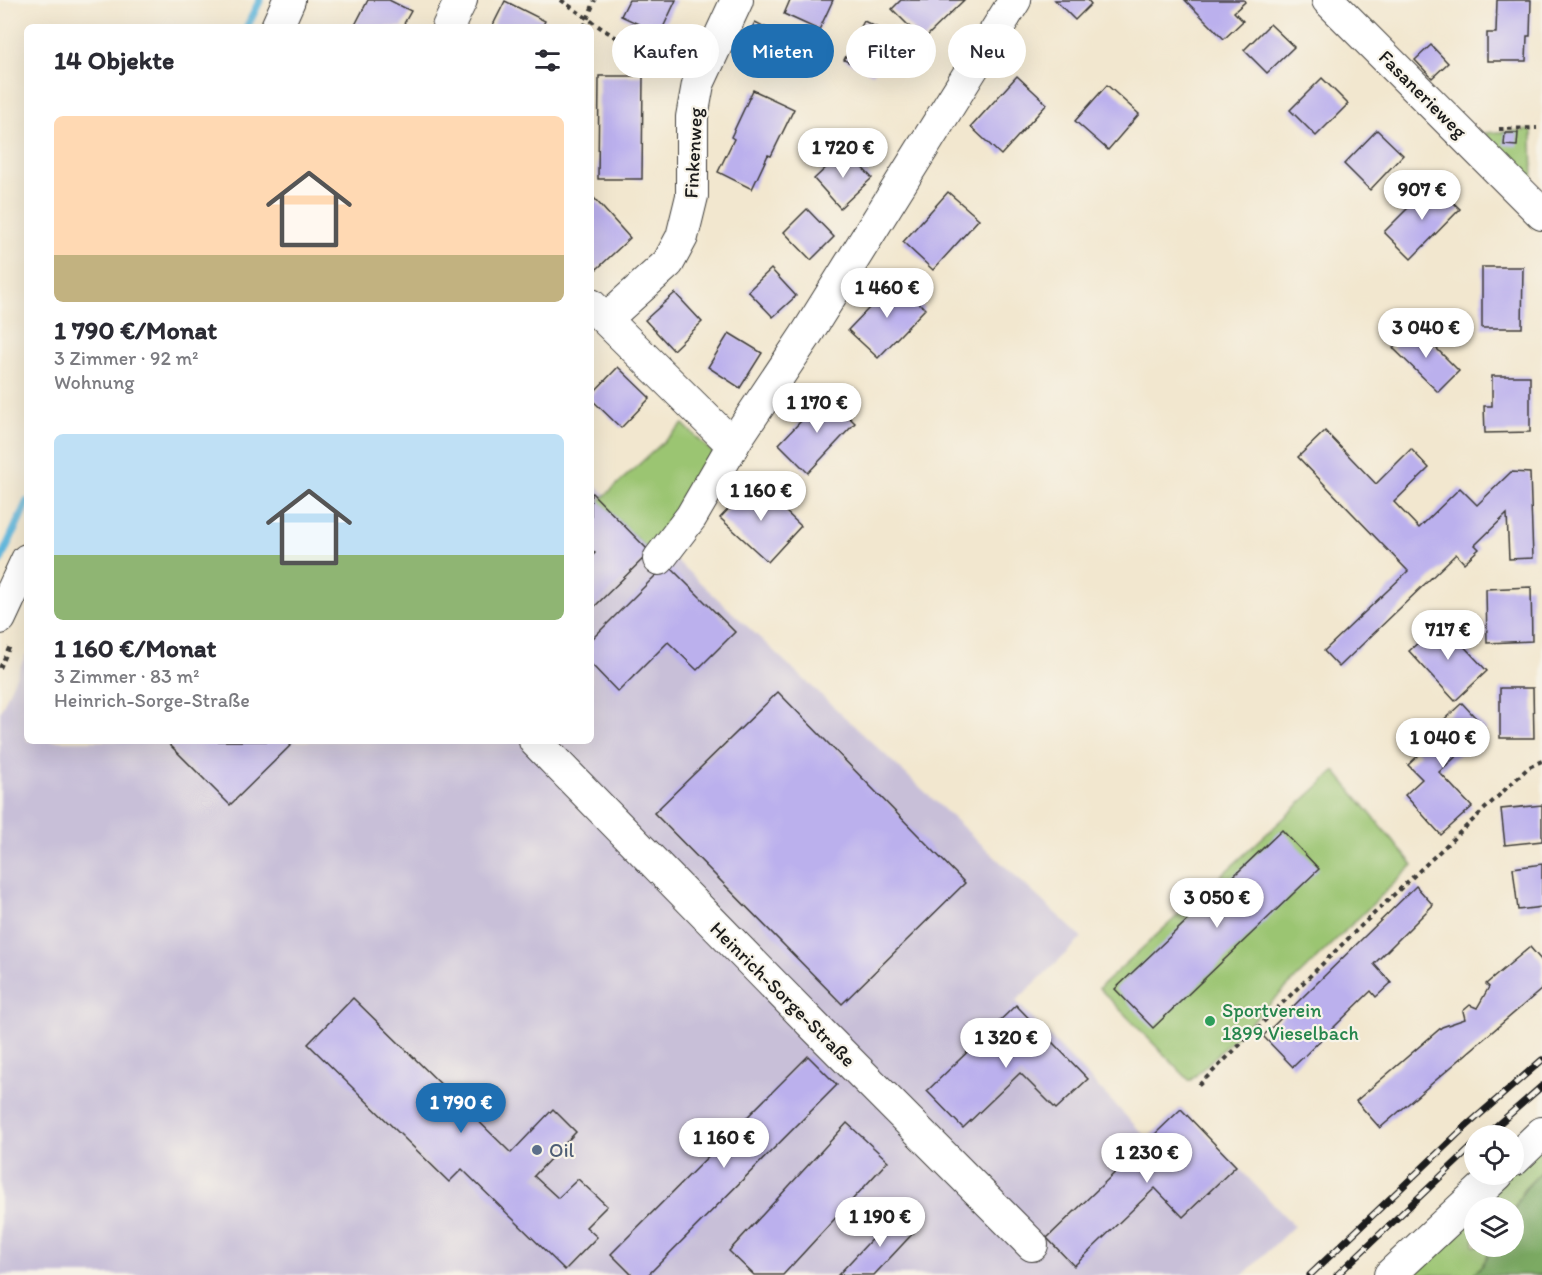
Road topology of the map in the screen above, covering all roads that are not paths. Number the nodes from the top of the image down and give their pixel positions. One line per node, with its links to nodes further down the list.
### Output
1 (289, 0): 6 (street)
2 (461, 0): 7 (street)
3 (737, 0): 9 (street, Finkenweg)
4 (1015, 0): 10 (street)
5 (1328, 0): 8 (street, Fasanerieweg)
6 (278, 24)
7 (449, 24)
8 (1542, 214)
9 (598, 312): 10 (street, Finkenweg)
10 (733, 445): 11 (street)
11 (659, 559)
12 (24, 566): 13 (street)
13 (0, 618)
14 (538, 744): 18 (street, Heinrich-Sorge-Straße)
15 (1542, 1133): 16 (street)
16 (1524, 1150)
17 (1486, 1185): 19 (street)
18 (1032, 1245)
19 (1390, 1275)

